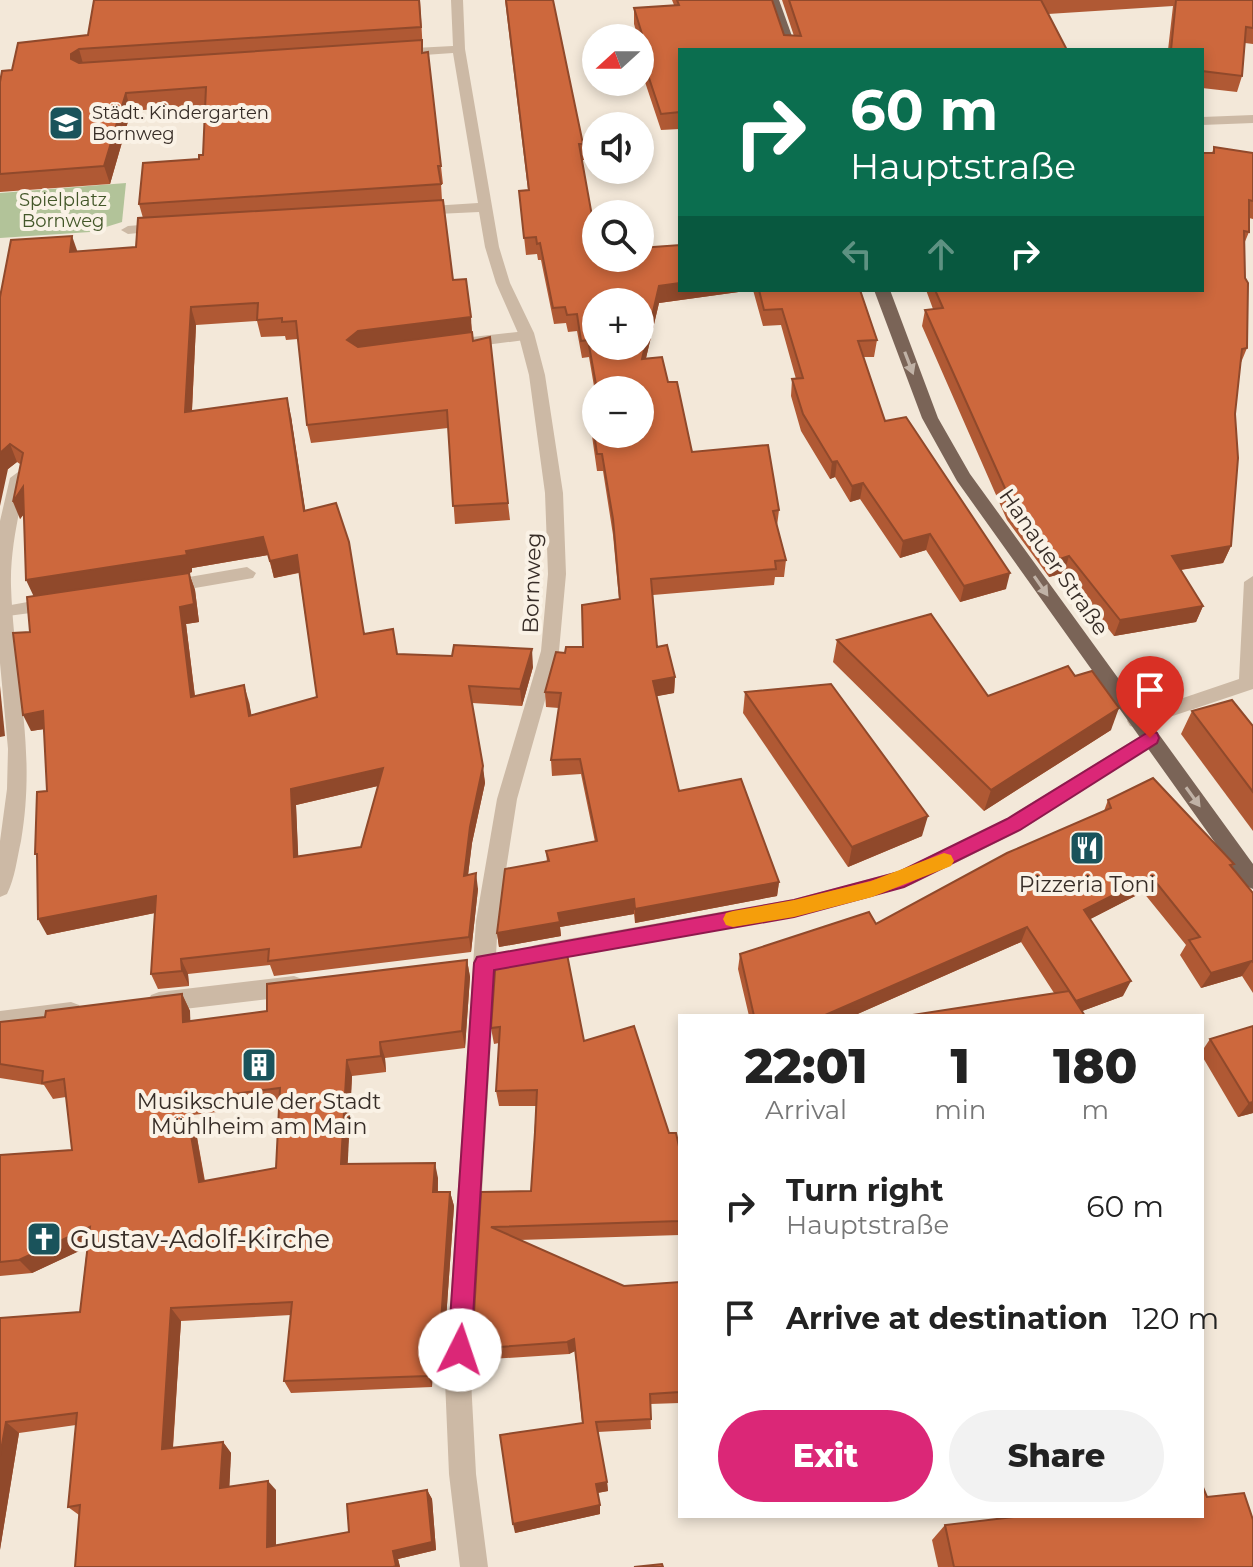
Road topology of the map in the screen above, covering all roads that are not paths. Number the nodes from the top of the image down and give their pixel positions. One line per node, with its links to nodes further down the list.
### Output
1 (457, 0): 4 (street, Bornweg)
2 (773, 0): 3 (main road)
3 (790, 48)
4 (459, 49): 5 (street); 8 (street, Bornweg)
5 (381, 54)
6 (1253, 119): 7 (street)
7 (1204, 121)
8 (484, 207): 9 (street); 13 (street, Bornweg)
9 (407, 212)
10 (174, 227): 11 (street)
11 (128, 230)
12 (883, 292): 23 (main road, Hanauer Straße, one-way to 23)
13 (527, 336): 14 (street); 26 (street, Bornweg)
14 (441, 345)
15 (19, 470): 16 (street)
16 (1, 565): 21 (street)
17 (247, 573): 19 (street)
18 (1253, 582): 22 (street)
19 (144, 590)
20 (66, 603): 21 (street)
21 (4, 612): 25 (street)
22 (1250, 682): 23 (street)
23 (1144, 730): 24 (main road, Hanauer Straße, one-way to 24); 26 (street)
24 (1253, 880)
25 (0, 888)
26 (492, 961): 31 (street, Bornweg)
27 (312, 983): 28 (street)
28 (141, 1004)
29 (94, 1010): 30 (street)
30 (0, 1021)
31 (474, 1567)

